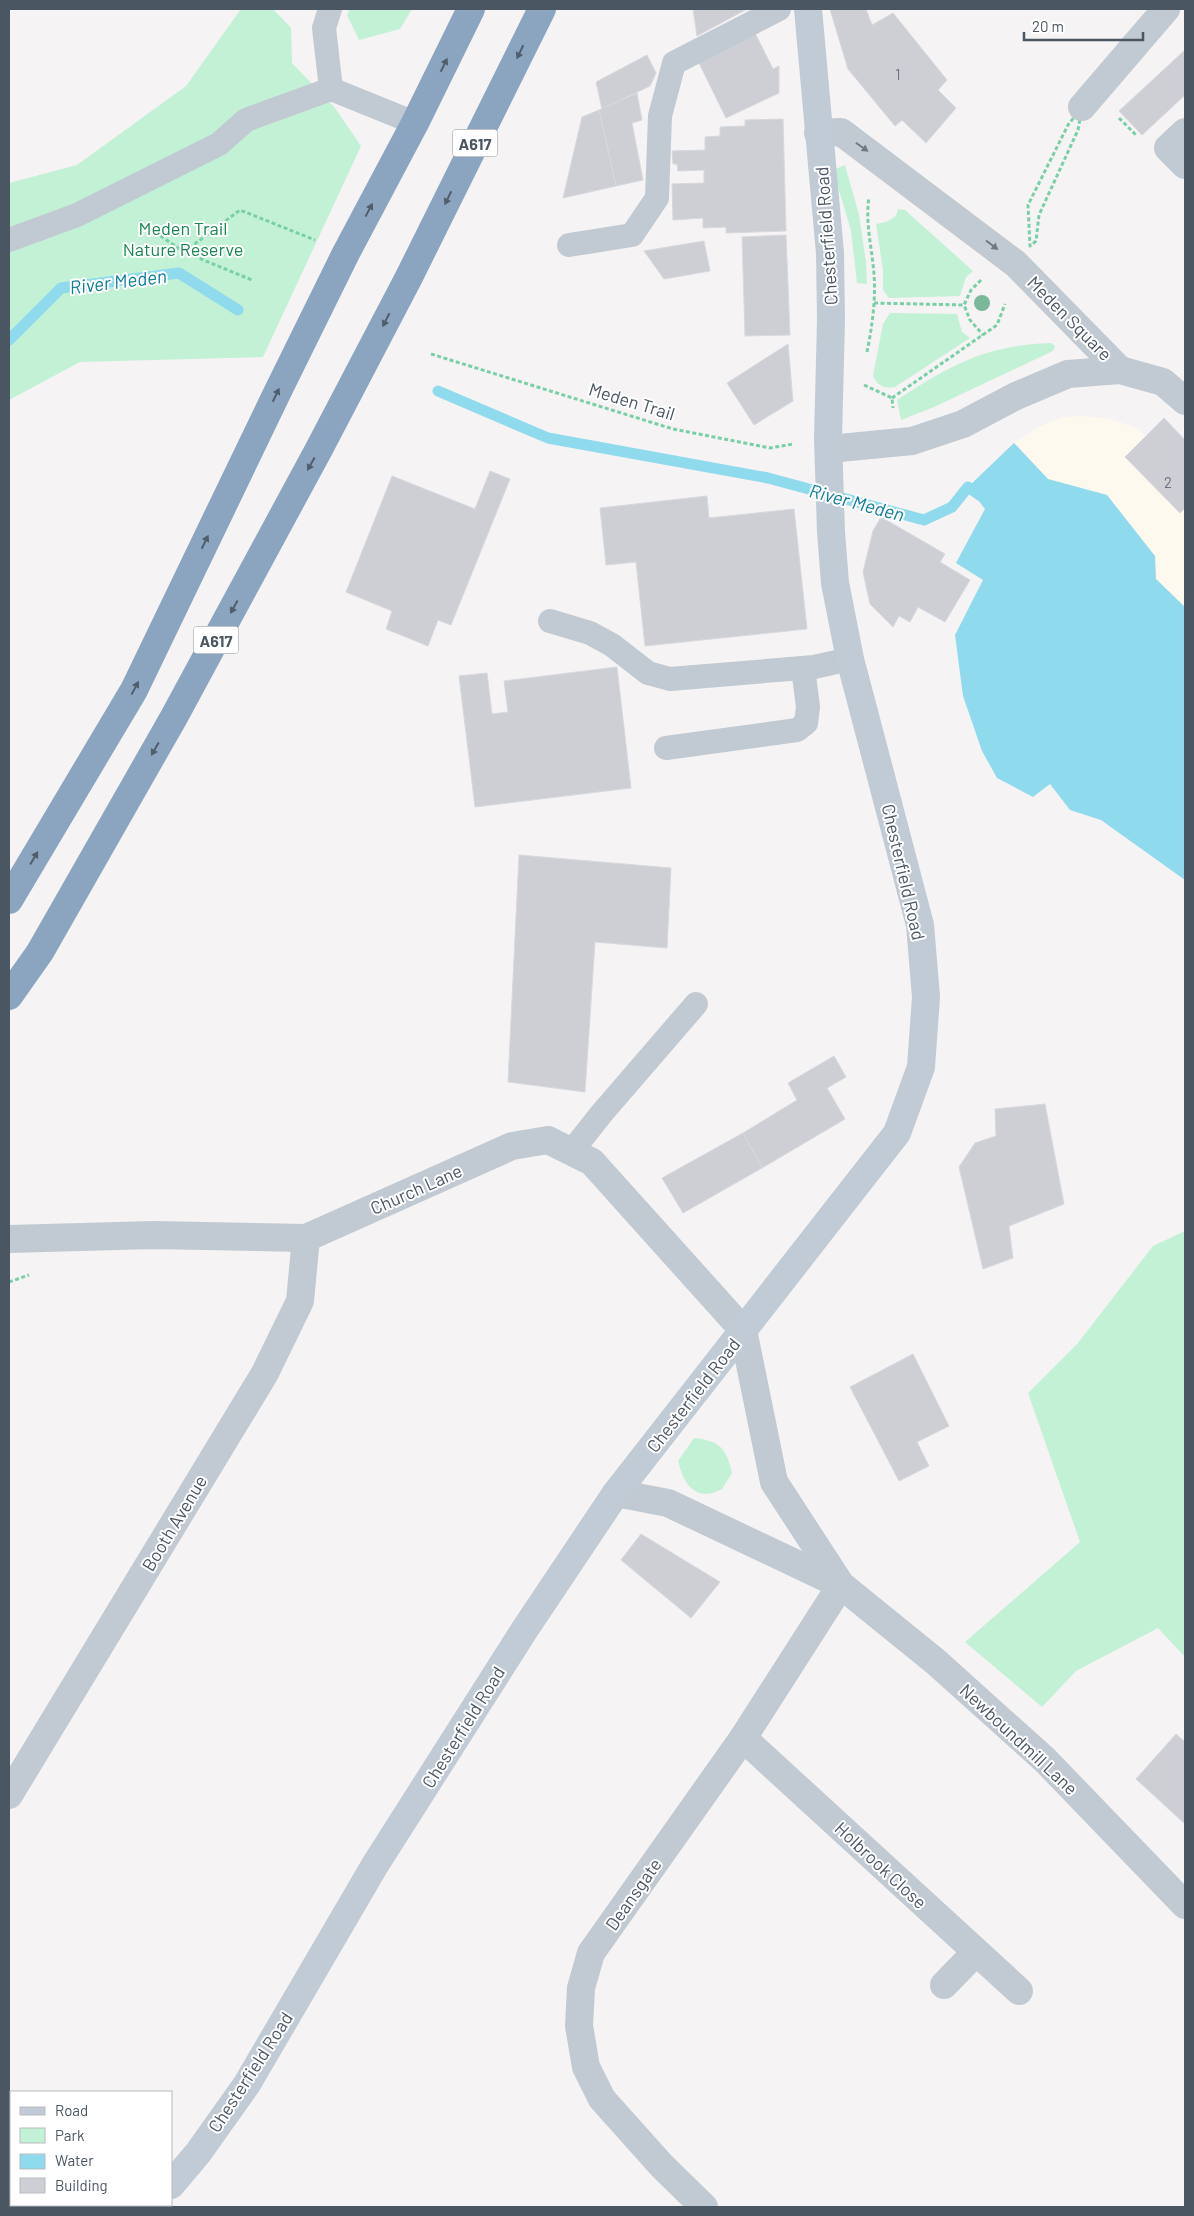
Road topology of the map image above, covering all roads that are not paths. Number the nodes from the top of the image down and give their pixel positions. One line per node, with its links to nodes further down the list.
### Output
1 (330, 9): 7 (lane)
2 (471, 9): 9 (highway, A617, one-way to 2)
3 (542, 9): 21 (highway, A617, one-way to 21)
4 (779, 9): 12 (lane)
5 (808, 9): 10 (street, Chesterfield Road)
6 (1166, 9): 8 (street)
7 (331, 89): 9 (lane); 11 (lane)
8 (1082, 106)
9 (416, 123): 20 (highway, A617, one-way to 9)
10 (818, 133): 13 (street, Meden Square, one-way to 13); 15 (street, Chesterfield Road)
11 (9, 240)
12 (569, 245)
13 (1120, 370): 14 (street); 15 (street, Meden Square)
14 (1185, 401)
15 (829, 450): 17 (street, Chesterfield Road)
16 (550, 621): 18 (lane)
17 (850, 659): 18 (lane); 26 (street, Chesterfield Road)
18 (802, 668): 19 (lane)
19 (666, 748)
20 (9, 900)
21 (9, 996)
22 (696, 1004): 23 (lane)
23 (572, 1152): 24 (street, Church Lane); 26 (street, Church Lane)
24 (306, 1238): 25 (street, Church Lane); 30 (street, Booth Avenue)
25 (9, 1239)
26 (743, 1330): 27 (street, Chesterfield Road); 28 (street, Newboundmill Lane)
27 (616, 1493): 28 (street, Newboundmill Lane); 35 (street, Chesterfield Road)
28 (841, 1585): 29 (street, Deansgate); 31 (street, Newboundmill Lane)
29 (743, 1738): 32 (street, Holbrook Close); 36 (street, Deansgate)
30 (9, 1795)
31 (1185, 1905)
32 (976, 1952): 33 (street); 34 (street, Holbrook Close)
33 (944, 1985)
34 (1019, 1991)
35 (172, 2184)
36 (704, 2207)

